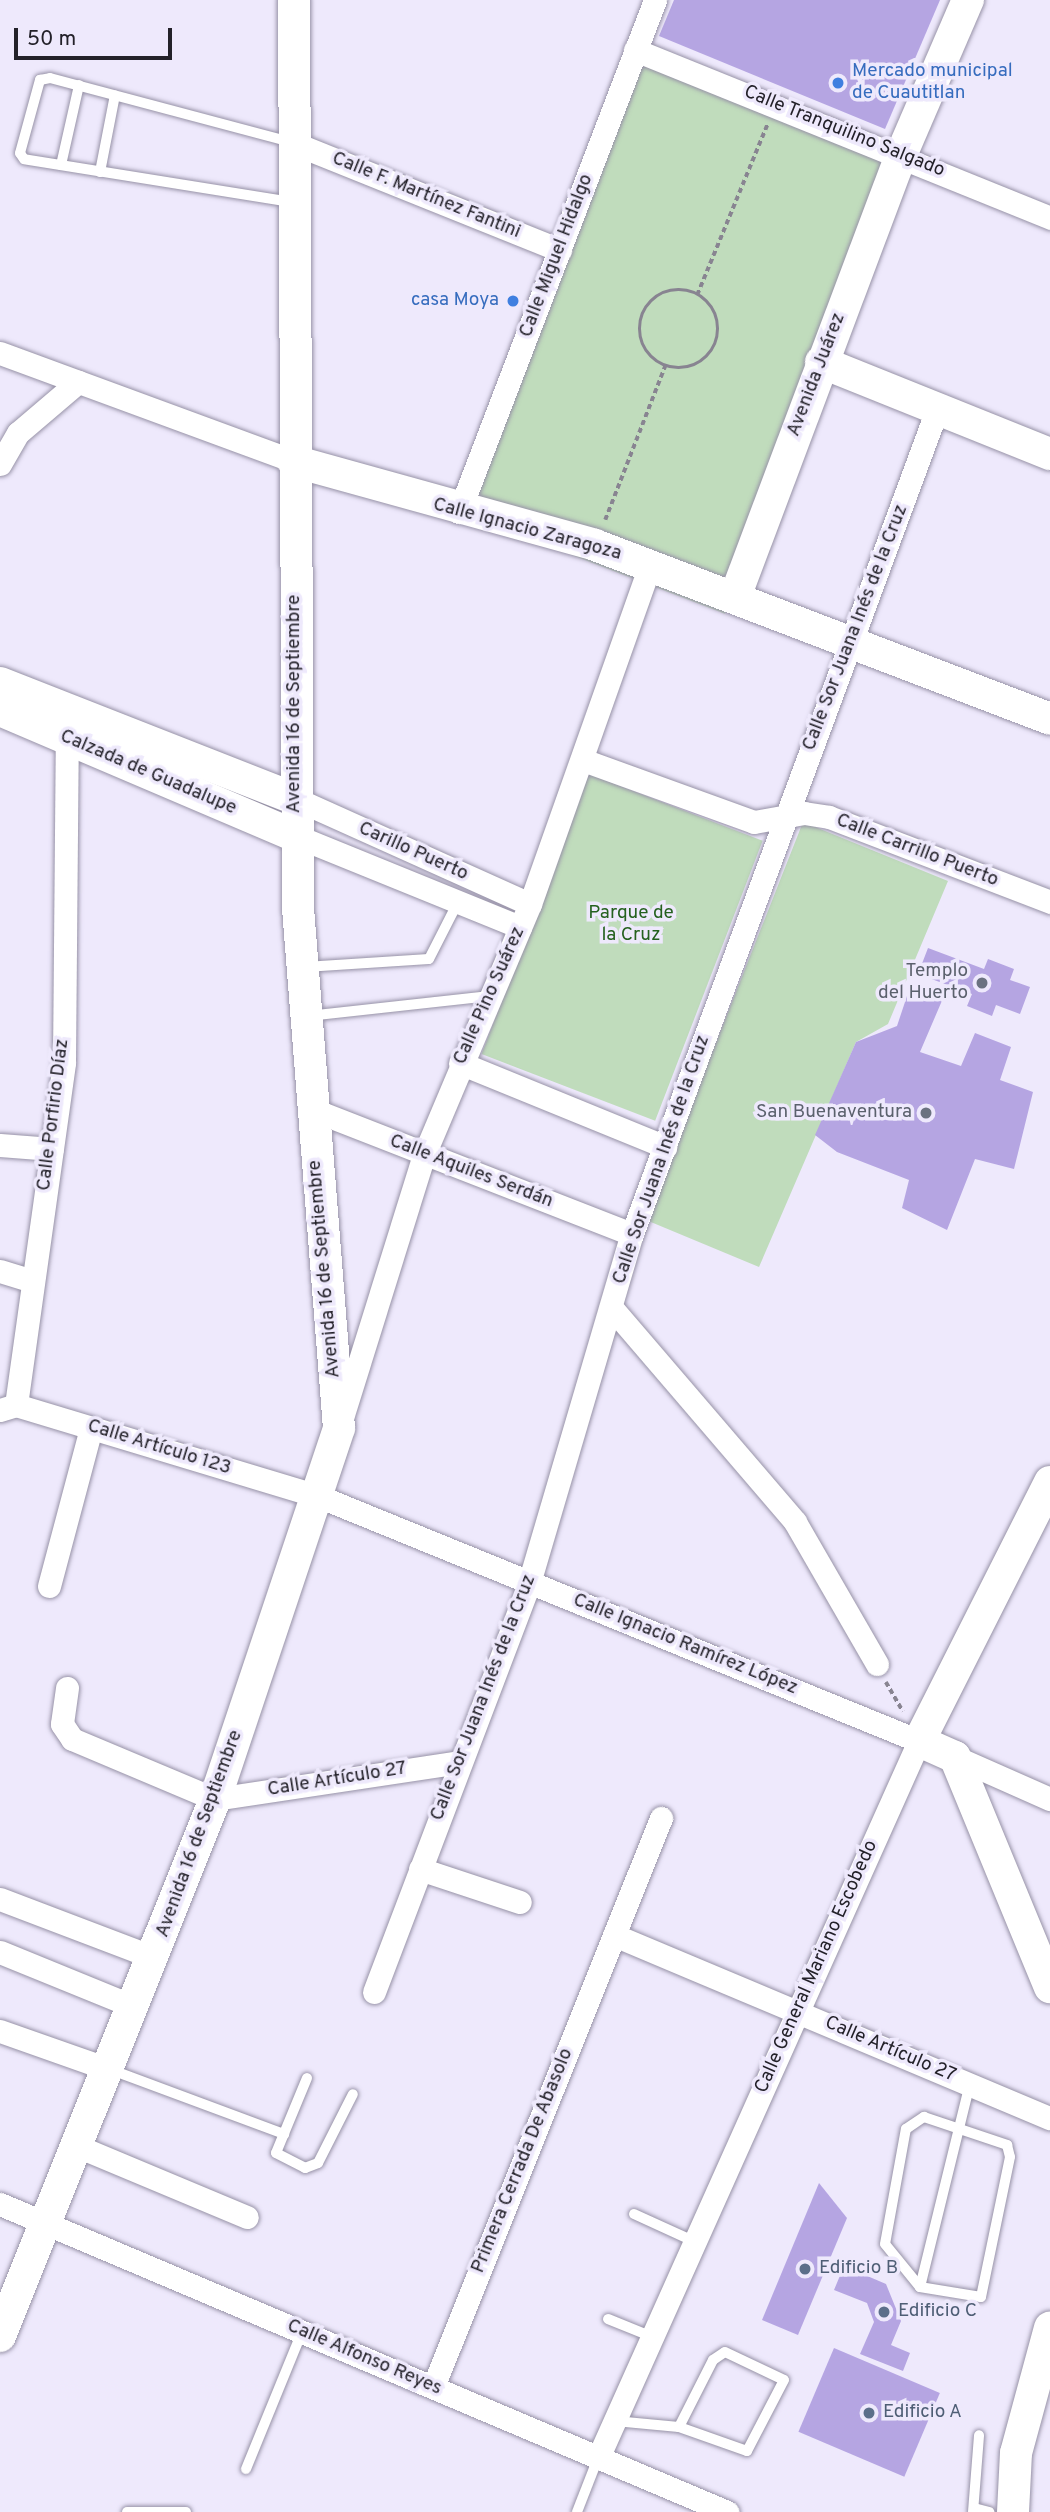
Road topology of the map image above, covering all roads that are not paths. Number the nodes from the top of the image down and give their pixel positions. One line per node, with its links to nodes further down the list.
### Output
1 (294, 0): 7 (main road, Avenida 16 de Septiembre)
2 (655, 0): 4 (street, Calle Miguel Hidalgo)
3 (968, 0): 8 (main road, Avenida Juárez)
4 (635, 50): 8 (street, Calle Tranquilino Salgado); 13 (street, Calle Miguel Hidalgo)
5 (79, 85): 6 (lane); 9 (lane); 9 (lane)
6 (115, 95): 7 (lane); 10 (lane)
7 (291, 142): 11 (main road, Avenida 16 de Septiembre); 13 (street, Calle F. Martínez Fantini)
8 (902, 153): 12 (street, Calle Tranquilino Salgado); 15 (main road, Avenida Juárez)
9 (61, 165): 10 (lane)
10 (100, 172): 11 (lane)
11 (292, 202): 19 (main road, Avenida 16 de Septiembre)
12 (1050, 218)
13 (560, 250): 21 (street, Calle Miguel Hidalgo)
14 (0, 353): 16 (street, Calle Ignacio Zaragoza)
15 (821, 362): 17 (main road); 23 (main road, Avenida Juárez)
16 (78, 382): 19 (street, Calle Ignacio Zaragoza); 20 (street)
17 (936, 412): 18 (main road); 24 (street, Calle Sor Juana Inés de la Cruz)
18 (1050, 454)
19 (293, 461): 21 (main road, Calle Ignacio Zaragoza); 30 (main road, Avenida 16 de Septiembre)
20 (0, 464)
21 (459, 512): 22 (main road, Calle Ignacio Zaragoza)
22 (650, 566): 23 (main road, Calle Ignacio Zaragoza); 29 (street, Calle Pino Suárez)
23 (735, 597): 24 (main road, Calle Ignacio Zaragoza)
24 (852, 646): 27 (main road, Calle Ignacio Zaragoza); 31 (street, Calle Sor Juana Inés de la Cruz)
25 (0, 683): 30 (main road, Calzada de Guadalupe)
26 (0, 710): 28 (main road, Calzada de Guadalupe)
27 (1050, 719)
28 (67, 738): 32 (main road, Calzada de Guadalupe); 44 (street, Calle Porfirio Díaz)
29 (583, 760): 31 (street, Calle Carrillo Puerto); 35 (street, Calle Pino Suárez)
30 (296, 799): 32 (main road, Avenida 16 de Septiembre); 35 (street, Carillo Puerto)
31 (782, 820): 34 (street, Calle Carrillo Puerto); 43 (street, Calle Sor Juana Inés de la Cruz)
32 (296, 836): 33 (street, Carillo Puerto); 37 (main road, Avenida 16 de Septiembre)
33 (458, 902): 36 (street, Carillo Puerto); 37 (lane)
34 (1050, 902)
35 (530, 904): 36 (street, Calle Pino Suárez)
36 (520, 927): 38 (street, Calle Pino Suárez)
37 (302, 968): 39 (main road, Avenida 16 de Septiembre)
38 (489, 996): 39 (lane); 40 (street, Calle Pino Suárez)
39 (305, 1016): 41 (main road, Avenida 16 de Septiembre)
40 (460, 1063): 43 (street); 45 (street, Calle Pino Suárez)
41 (312, 1109): 45 (street, Calle Aquiles Serdán); 52 (main road, Avenida 16 de Septiembre)
42 (0, 1145): 44 (street)
43 (666, 1147): 46 (street, Calle Sor Juana Inés de la Cruz)
44 (52, 1149): 48 (street, Calle Porfirio Díaz)
45 (424, 1155): 46 (street, Calle Aquiles Serdán); 52 (street, Calle Pino Suárez)
46 (632, 1234): 49 (street, Calle Sor Juana Inés de la Cruz)
47 (0, 1271): 48 (street)
48 (33, 1281): 50 (street, Calle Porfirio Díaz)
49 (611, 1307): 55 (street, Calle Sor Juana Inés de la Cruz); 57 (street)
50 (8, 1408): 51 (street, Calle Artículo 123)
51 (91, 1428): 54 (street, Calle Artículo 123); 56 (street)
52 (339, 1428): 54 (main road, Avenida 16 de Septiembre)
53 (1050, 1482): 59 (main road, Calle General Mariano Escobedo)
54 (318, 1496): 55 (street, Calle Ignacio Ramírez López); 62 (main road, Avenida 16 de Septiembre)
55 (529, 1583): 59 (street, Calle Ignacio Ramírez López); 61 (street, Calle Sor Juana Inés de la Cruz)
56 (50, 1586)
57 (877, 1664)
58 (67, 1688): 62 (street)
59 (919, 1741): 60 (main road, Calle Ignacio Ramírez López); 74 (street, Calle General Mariano Escobedo)
60 (955, 1757): 63 (street, Calle Ignacio Ramírez López); 71 (main road)
61 (459, 1762): 62 (street, Calle Artículo 27); 65 (street, Calle Sor Juana Inés de la Cruz)
62 (215, 1799): 70 (main road, Avenida 16 de Septiembre)
63 (1050, 1799)
64 (661, 1818): 68 (street, Primera Cerrada De Abasolo)
65 (420, 1869): 67 (street); 72 (street, Calle Sor Juana Inés de la Cruz)
66 (0, 1899): 70 (street)
67 (520, 1902)
68 (614, 1935): 74 (street, Calle Artículo 27); 95 (street, Primera Cerrada De Abasolo)
69 (0, 1952): 73 (street)
70 (155, 1958): 73 (main road, Avenida 16 de Septiembre)
71 (1050, 1987)
72 (374, 1993)
73 (135, 2007): 76 (main road, Avenida 16 de Septiembre)
74 (798, 2011): 78 (street, Calle Artículo 27); 88 (street, Calle General Mariano Escobedo)
75 (0, 2031): 76 (street)
76 (108, 2069): 82 (lane); 83 (main road, Avenida 16 de Septiembre)
77 (307, 2077): 82 (lane)
78 (970, 2084): 80 (street, Calle Artículo 27); 81 (lane)
79 (353, 2094): 82 (lane)
80 (1050, 2118)
81 (960, 2127): 89 (lane); 89 (lane); 89 (lane)
82 (284, 2134)
83 (77, 2146): 86 (street); 87 (main road, Avenida 16 de Septiembre)
84 (0, 2204): 87 (street, Calle Alfonso Reyes)
85 (635, 2214): 88 (lane)
86 (247, 2217)
87 (46, 2224): 92 (street, Calle Alfonso Reyes); 93 (main road, Avenida 16 de Septiembre)
88 (691, 2240): 94 (street, Calle General Mariano Escobedo)
89 (920, 2287)
90 (608, 2319): 94 (lane)
91 (1050, 2328): 107 (main road)
92 (302, 2332): 95 (street, Calle Alfonso Reyes); 100 (lane)
93 (0, 2336)
94 (650, 2336): 96 (street, Calle General Mariano Escobedo)
95 (433, 2387): 99 (street, Calle Alfonso Reyes)
96 (615, 2421): 97 (lane); 99 (street, Calle General Mariano Escobedo)
97 (679, 2427): 97 (lane)
98 (979, 2435): 101 (lane)
99 (598, 2458): 104 (lane); 105 (street, Calle Alfonso Reyes)
100 (246, 2469)
101 (973, 2510): 106 (lane)
102 (127, 2512): 103 (lane)
103 (186, 2512)
104 (577, 2512)
105 (727, 2512)
106 (989, 2512)
107 (1013, 2512)

